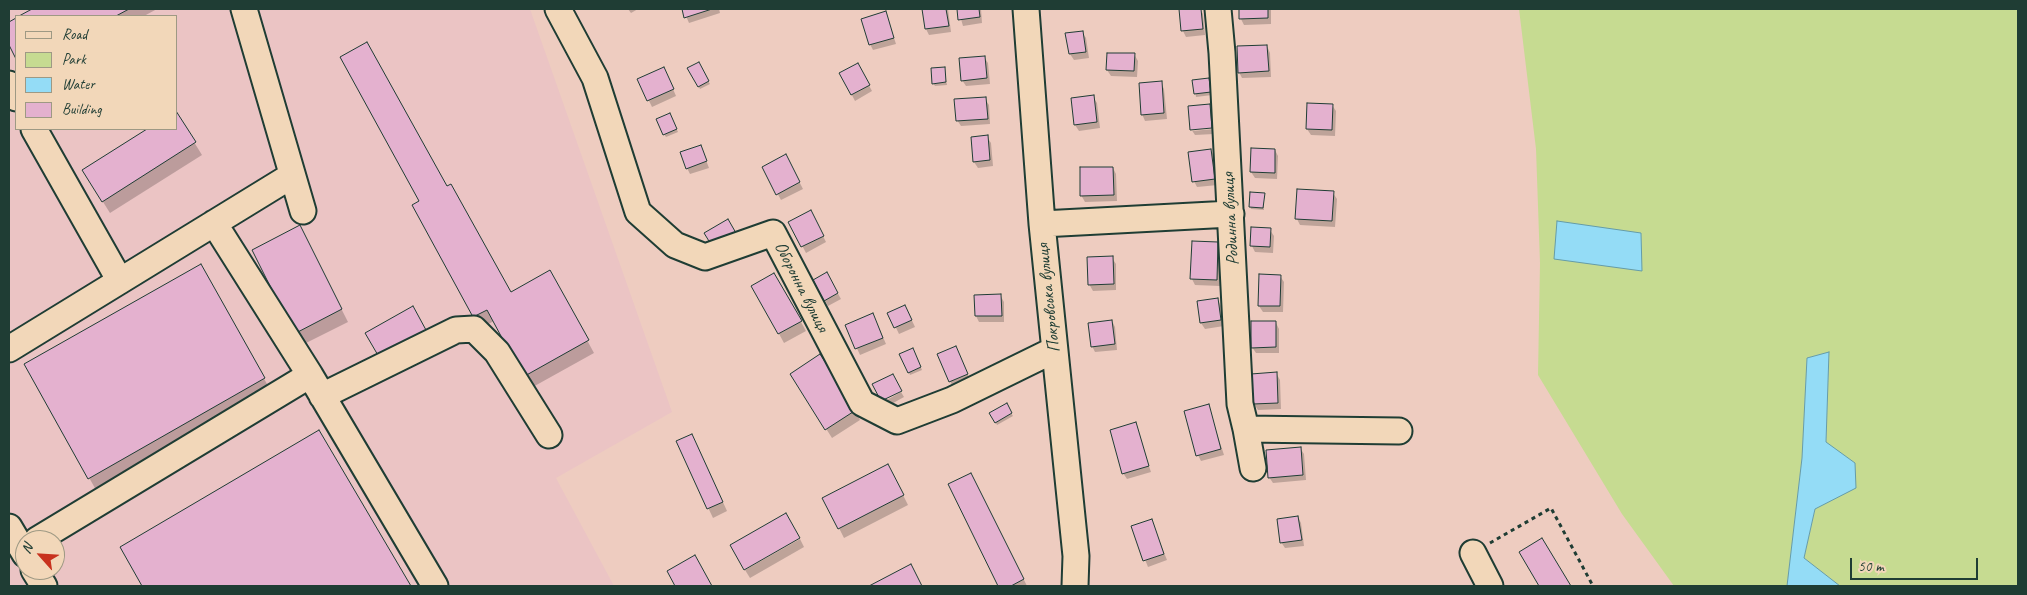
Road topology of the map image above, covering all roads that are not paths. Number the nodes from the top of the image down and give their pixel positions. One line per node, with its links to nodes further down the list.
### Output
1 (244, 9): 8 (street)
2 (558, 9): 15 (street, Оборонна вулиця)
3 (1026, 9): 12 (street, Покровська вулиця)
4 (1218, 9): 10 (street, Родинна вулиця)
5 (9, 84): 6 (street)
6 (15, 96)
7 (35, 130): 13 (street)
8 (291, 176): 9 (street); 11 (street)
9 (303, 210)
10 (1232, 214): 12 (street); 17 (street, Родинна вулиця)
11 (214, 223): 13 (street); 16 (street)
12 (1042, 224): 15 (street, Покровська вулиця)
13 (120, 281): 14 (street)
14 (9, 349)
15 (1054, 350): 24 (street, Покровська вулиця)
16 (316, 386): 19 (street); 21 (street); 23 (street)
17 (1246, 429): 18 (street); 20 (street, Родинна вулиця)
18 (1400, 431)
19 (549, 435)
20 (1253, 468)
21 (59, 530)
22 (1473, 553): 25 (street)
23 (434, 586)
24 (1075, 586)
25 (1490, 586)

